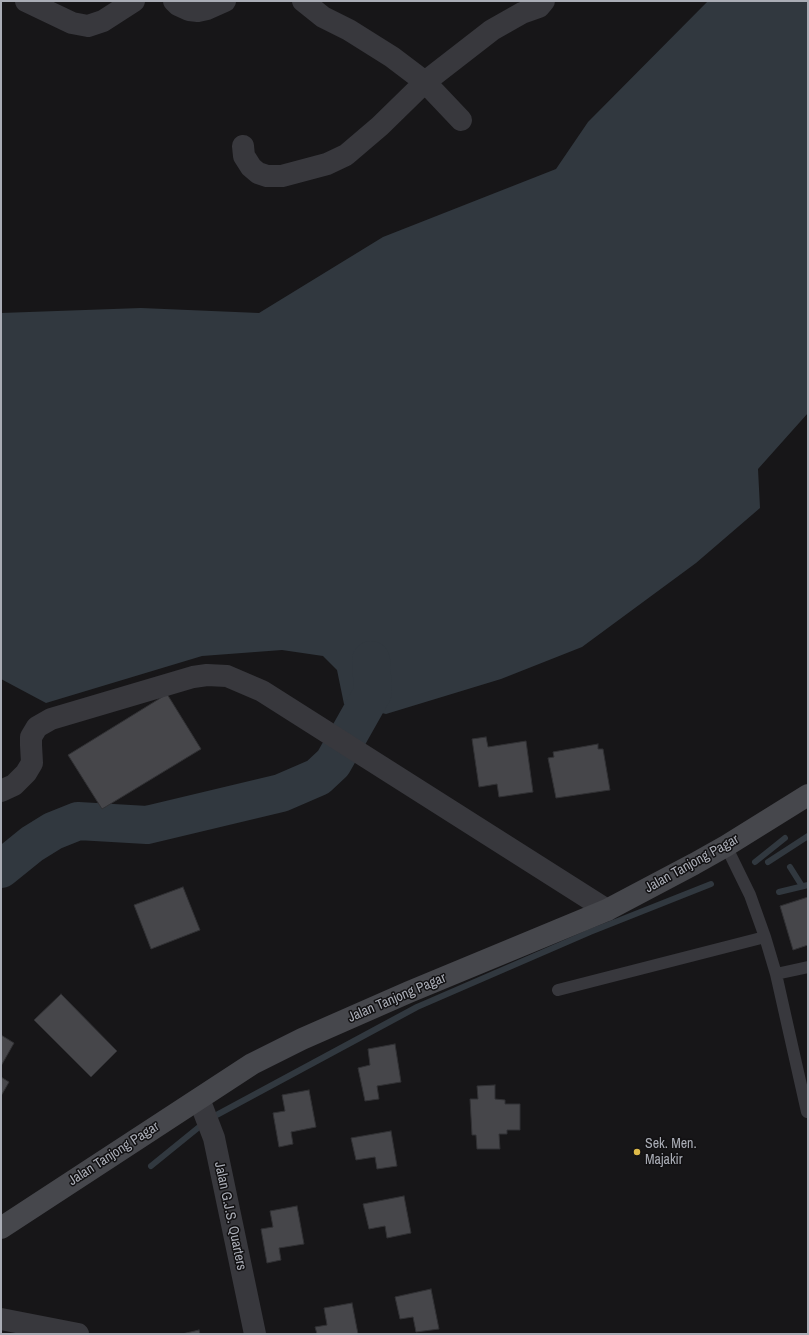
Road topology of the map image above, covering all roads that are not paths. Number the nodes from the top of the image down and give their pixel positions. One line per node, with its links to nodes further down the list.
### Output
1 (26, 1): 2 (street)
2 (134, 1)
3 (174, 1): 4 (street)
4 (225, 1)
5 (303, 1): 7 (street)
6 (544, 1): 7 (street)
7 (425, 82): 8 (street); 9 (street)
8 (461, 120)
9 (243, 146)
10 (1, 791): 13 (street)
11 (808, 795): 12 (main road, Jalan Tanjong Pagar)
12 (726, 846): 13 (main road, Jalan Tanjong Pagar); 14 (lane)
13 (607, 910): 18 (main road, Jalan Tanjong Pagar)
14 (766, 938): 16 (lane); 17 (lane)
15 (808, 967): 16 (lane)
16 (776, 974): 19 (lane)
17 (558, 990)
18 (199, 1099): 20 (main road, Jalan Tanjong Pagar); 23 (street, Jalan G.J.S. Quarters)
19 (807, 1112)
20 (1, 1228)
21 (1, 1319): 22 (street)
22 (78, 1334)
23 (255, 1334)

